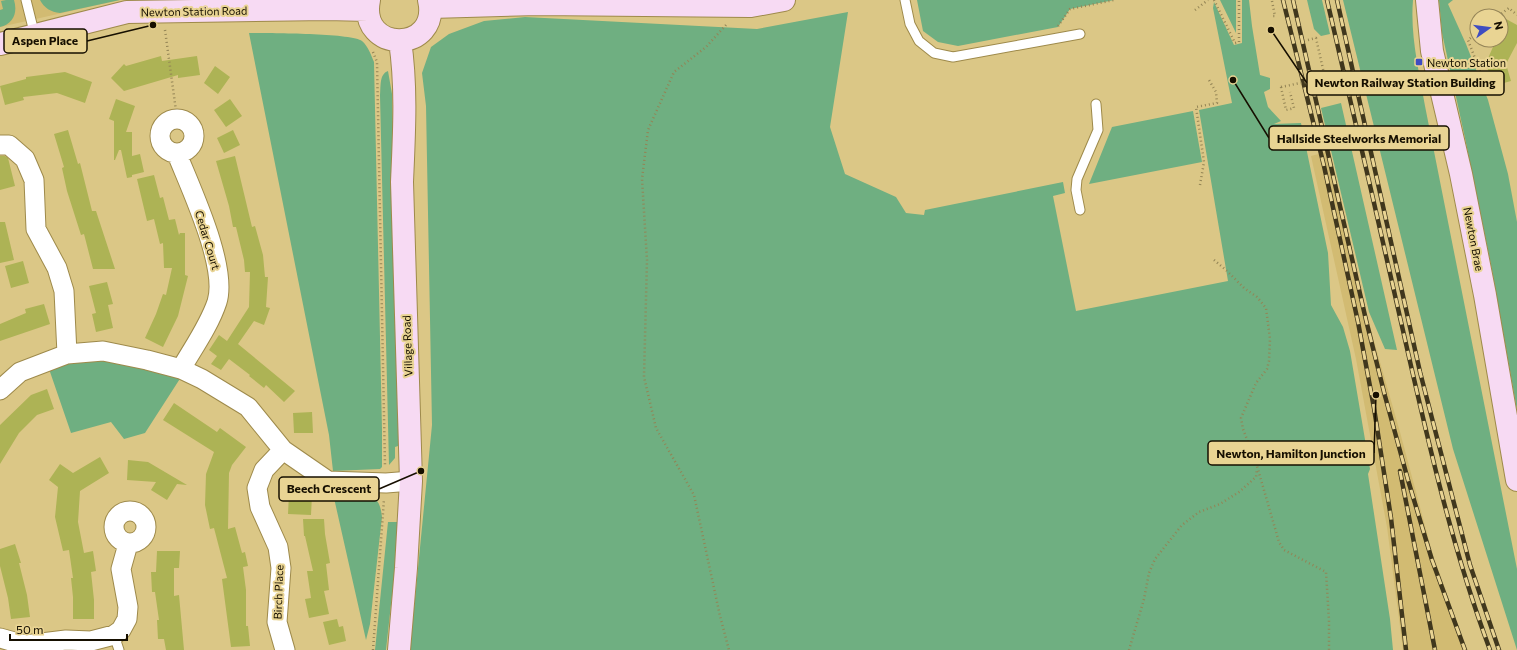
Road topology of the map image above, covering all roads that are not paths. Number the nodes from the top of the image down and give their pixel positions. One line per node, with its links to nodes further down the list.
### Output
1 (26, 0): 8 (lane)
2 (784, 0): 5 (street)
3 (905, 0): 7 (lane)
4 (1427, 0): 19 (street, Newton Brae)
5 (430, 4): 9 (street)
6 (368, 5): 8 (street, Newton Station Road); 9 (street)
7 (1080, 34)
8 (35, 36): 10 (street, Newton Station Road)
9 (400, 41): 20 (street, Village Road)
10 (0, 44)
11 (1096, 104): 14 (lane)
12 (177, 118): 16 (street, Cedar Court)
13 (0, 145): 15 (street)
14 (1080, 210)
15 (67, 354): 16 (street); 17 (street)
16 (181, 370): 18 (street)
17 (0, 390)
18 (283, 450): 20 (street); 24 (street, Birch Place)
19 (1517, 480)
20 (411, 481): 25 (street, Village Road)
21 (128, 544): 23 (street)
22 (0, 638): 23 (street)
23 (116, 642)
24 (285, 650)
25 (399, 650)

